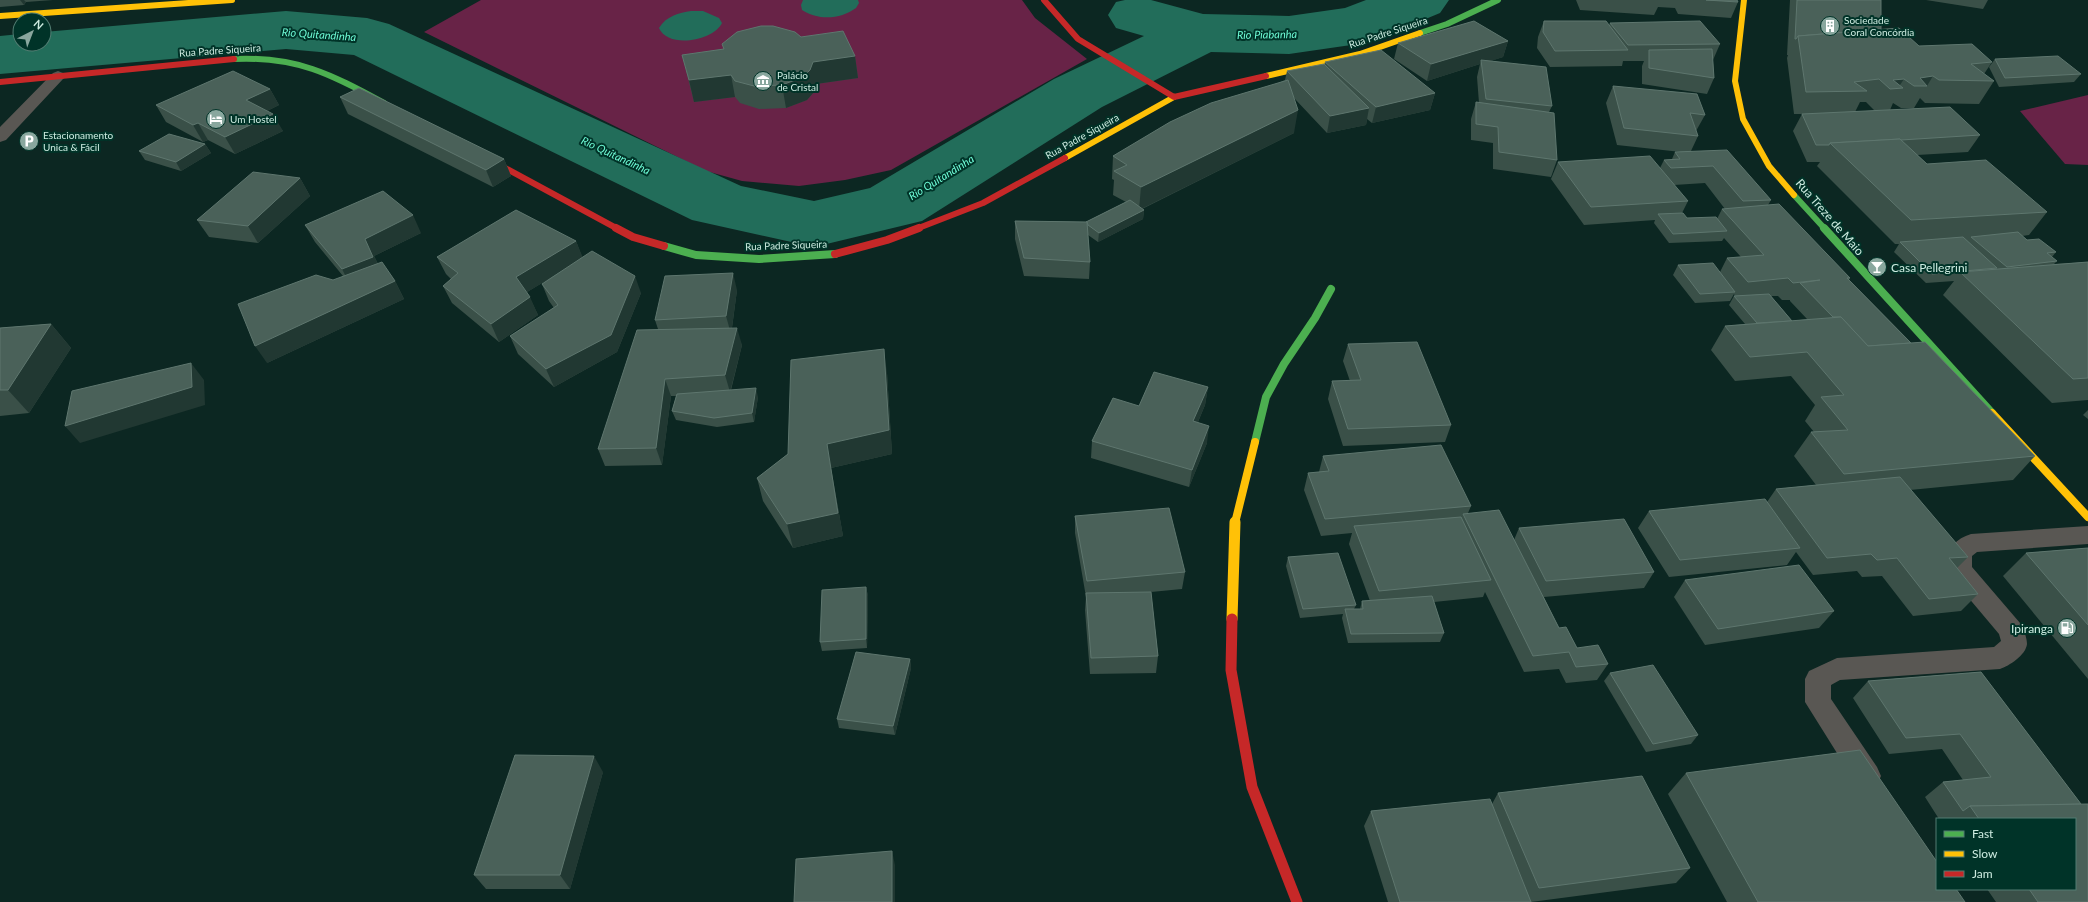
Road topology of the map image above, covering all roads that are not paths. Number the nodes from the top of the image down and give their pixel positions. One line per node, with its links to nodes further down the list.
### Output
1 (232, 0): 5 (main road)
2 (1044, 0): 8 (main road)
3 (1498, 0): 8 (main road, Rua Padre Siqueira)
4 (1744, 0): 13 (main road, Rua Treze de Maio)
5 (0, 16)
6 (58, 76): 7 (main road, Rua Padre Siqueira); 9 (main road, Rua Padre Siqueira); 10 (lane)
7 (0, 82)
8 (1174, 97): 11 (main road, Rua Padre Siqueira)
9 (391, 107)
10 (0, 137)
11 (474, 151)
12 (1331, 289): 16 (main road)
13 (2088, 517)
14 (2088, 534): 15 (lane)
15 (1878, 792)
16 (1297, 902)

